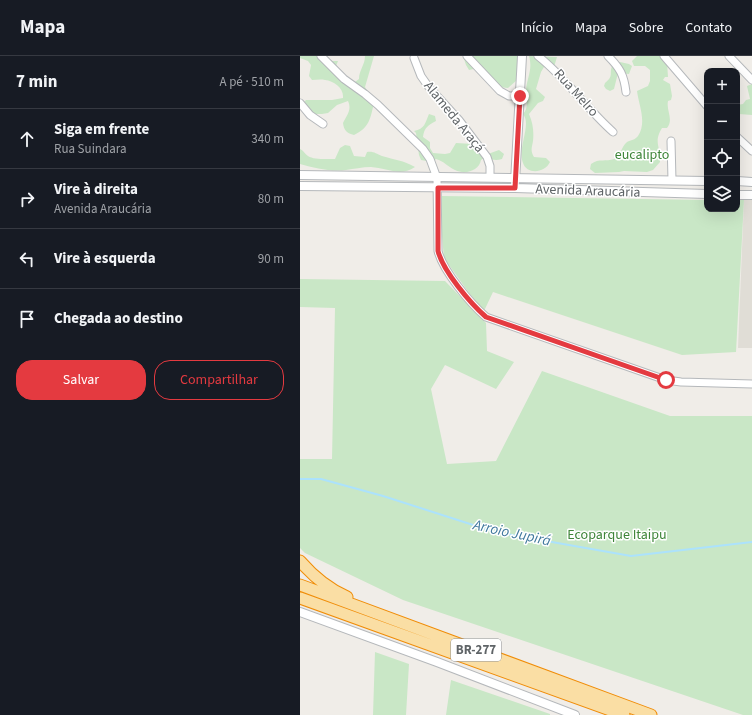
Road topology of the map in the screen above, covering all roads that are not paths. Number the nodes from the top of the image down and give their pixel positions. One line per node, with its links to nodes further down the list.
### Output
1 (320, 56): 20 (street)
2 (467, 56): 11 (street)
3 (522, 56): 11 (street)
4 (538, 56): 15 (street, Rua Melro)
5 (608, 56): 10 (street)
6 (664, 56): 13 (street)
7 (729, 56): 9 (street)
8 (414, 58): 21 (street, Alameda Araçá)
9 (752, 80)
10 (626, 92)
11 (520, 96): 22 (street)
12 (300, 103): 14 (street)
13 (705, 104)
14 (323, 124)
15 (613, 132)
16 (740, 140): 18 (street)
17 (671, 141): 23 (street)
18 (752, 151)
19 (300, 175): 20 (street, Avenida Araucária)
20 (436, 177): 21 (street, Avenida Araucária); 29 (street)
21 (490, 177): 22 (street, Avenida Araucária)
22 (515, 177): 23 (street, Avenida Araucária); 28 (street)
23 (672, 180): 24 (street, Avenida Araucária)
24 (704, 181)
25 (740, 182): 26 (street)
26 (752, 182)
27 (300, 186): 29 (street, Avenida Araucária)
28 (515, 188): 29 (street, Avenida Araucária); 30 (street, Avenida Araucária)
29 (438, 190): 33 (street)
30 (704, 194)
31 (740, 195): 32 (street)
32 (752, 195)
33 (752, 384)
34 (300, 561): 38 (highway)
35 (300, 586): 38 (highway, BR-277)
36 (300, 598): 40 (highway, BR-277)
37 (300, 612): 39 (street)
38 (390, 618): 42 (highway, BR-277)
39 (557, 712): 41 (street)
40 (621, 714)
41 (575, 715)
42 (651, 715)

